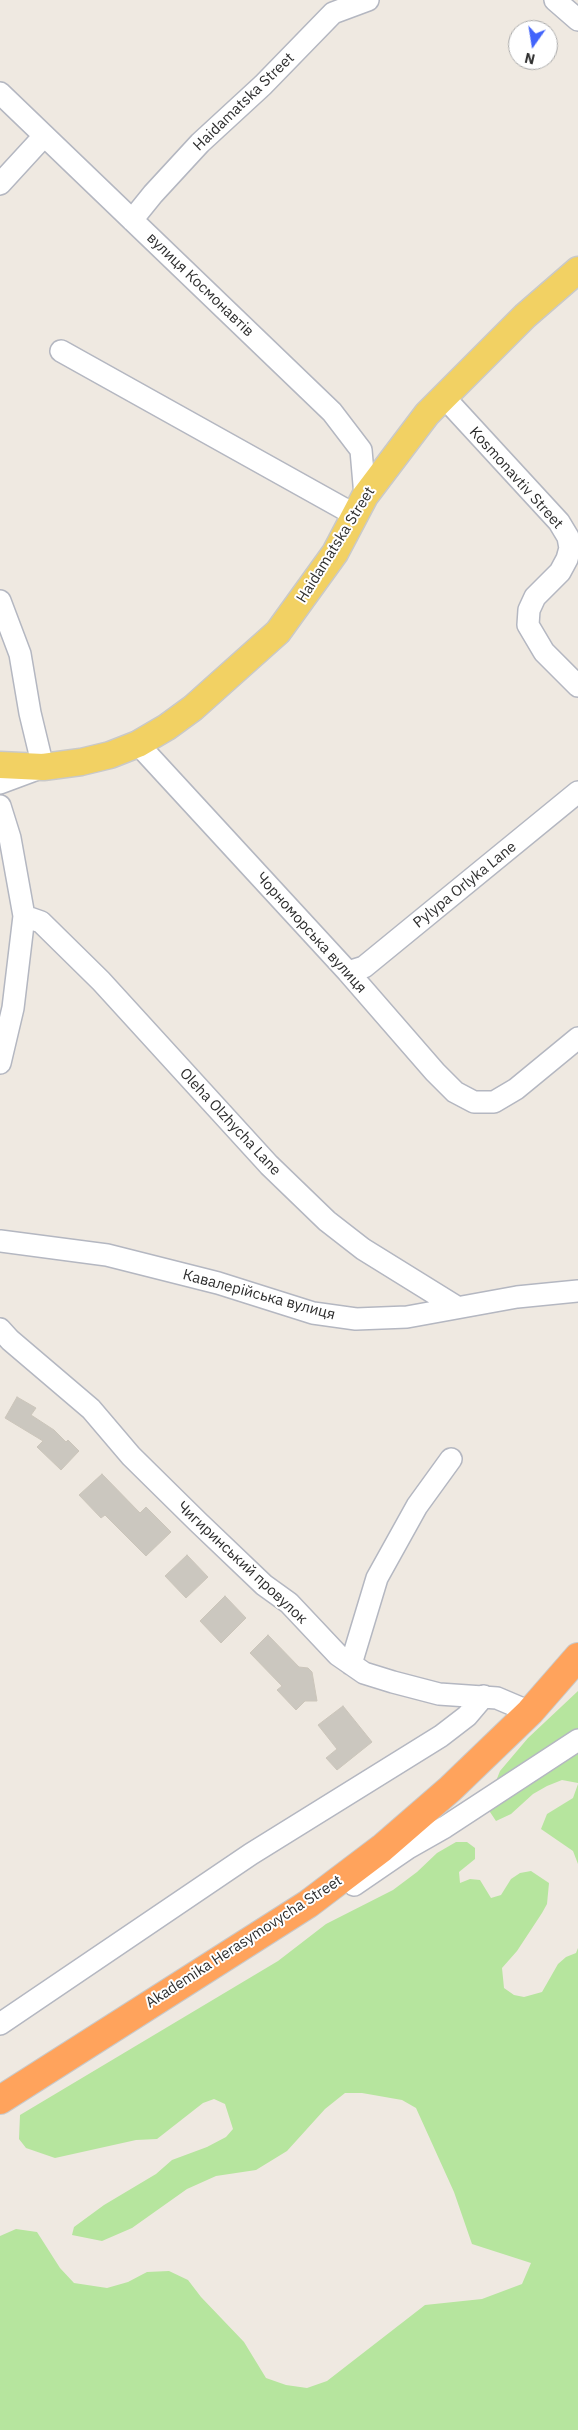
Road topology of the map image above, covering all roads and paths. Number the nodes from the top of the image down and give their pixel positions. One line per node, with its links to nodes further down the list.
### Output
1 (368, 0): 7 (street, Haidamatska Street)
2 (555, 0): 3 (street)
3 (578, 20)
4 (0, 93): 5 (street, вулиця Космонавтів)
5 (44, 136): 6 (street); 7 (street, вулиця Космонавтів)
6 (0, 184)
7 (132, 220): 11 (street, вулиця Космонавтів)
8 (578, 270): 10 (main road, Haidamatska Street)
9 (61, 351): 11 (street)
10 (443, 396): 11 (main road, Haidamatska Street); 13 (street, Kosmonavtiv Street)
11 (360, 506): 16 (main road, Haidamatska Street)
12 (578, 556): 13 (street)
13 (560, 572): 15 (street, Kosmonavtiv Street)
14 (0, 601): 18 (street)
15 (578, 686)
16 (138, 744): 18 (main road, Haidamatska Street); 23 (street, Чорноморська вулиця)
17 (0, 765): 18 (main road)
18 (43, 768): 19 (street, Haidamatska Street)
19 (0, 783)
20 (578, 792): 23 (street, Pylypa Orlyka Lane)
21 (0, 806): 22 (street)
22 (24, 916): 25 (street); 28 (street, Oleha Olzhycha Lane)
23 (348, 972): 24 (street, Чорноморська вулиця)
24 (578, 1038)
25 (0, 1063)
26 (0, 1241): 28 (street, Кавалерійська вулиця)
27 (578, 1291): 28 (street, Кавалерійська вулиця)
28 (455, 1306)
29 (0, 1329): 32 (street, Чигиринський провулок)
30 (450, 1459): 32 (street)
31 (578, 1657): 34 (highway, Akademika Herasymovycha Street)
32 (351, 1664): 33 (street, Чигиринський провулок)
33 (484, 1696): 34 (street, Чигиринський провулок); 37 (street)
34 (530, 1712): 36 (highway, Akademika Herasymovycha Street)
35 (578, 1740): 36 (street)
36 (308, 1904): 38 (highway, Akademika Herasymovycha Street)
37 (0, 2024)
38 (0, 2100)

